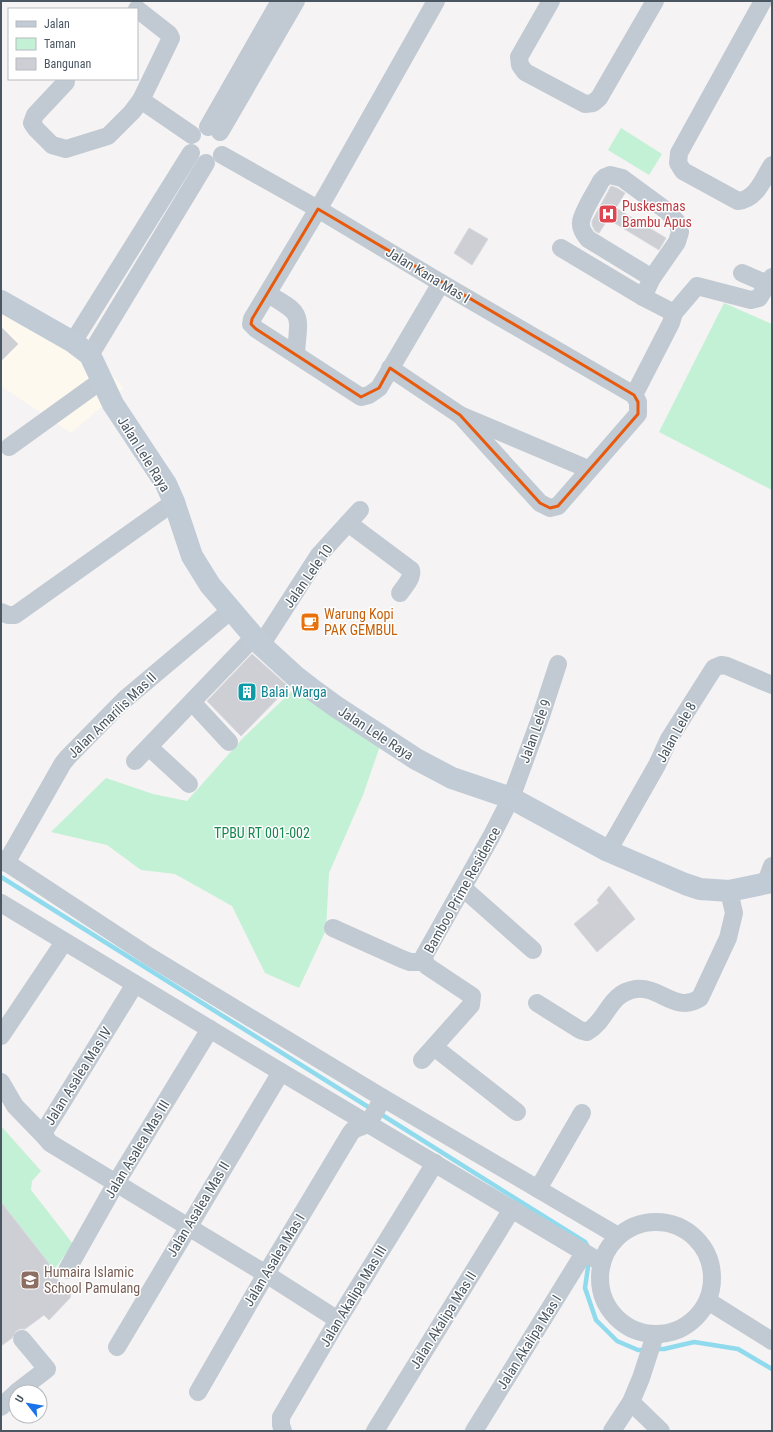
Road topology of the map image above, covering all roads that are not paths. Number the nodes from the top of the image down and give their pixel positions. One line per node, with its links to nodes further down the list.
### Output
1 (280, 1): 12 (street)
2 (296, 1): 12 (street)
3 (436, 1): 18 (street)
4 (551, 1): 5 (street)
5 (655, 1)
6 (763, 1): 17 (street)
7 (124, 8): 8 (street)
8 (136, 8)
9 (138, 10): 11 (street)
10 (65, 80): 11 (street)
11 (141, 100): 13 (street)
12 (214, 129): 13 (street); 15 (street)
13 (192, 135): 14 (street)
14 (191, 153): 16 (street); 30 (street)
15 (222, 155): 16 (street); 18 (street, Jalan Kana Mas I)
16 (206, 163): 30 (street)
17 (772, 165)
18 (318, 209): 25 (street, Jalan Kana Mas I); 26 (street)
19 (595, 243): 21 (street); 23 (street); 23 (street)
20 (561, 248): 21 (street)
21 (585, 262): 27 (street)
22 (742, 273): 24 (street)
23 (652, 278): 27 (street)
24 (771, 282): 29 (street)
25 (441, 283): 32 (street); 34 (street, Jalan Kana Mas I)
26 (268, 294): 31 (street); 31 (street)
27 (643, 297): 29 (street)
28 (1, 301): 30 (street)
29 (674, 314): 34 (street)
30 (82, 349): 33 (street, Jalan Lele Raya)
31 (296, 353): 32 (street)
32 (390, 368): 35 (street)
33 (102, 380): 36 (street); 38 (street, Jalan Lele Raya)
34 (634, 395): 37 (street)
35 (460, 415): 37 (street); 37 (street)
36 (9, 447)
37 (588, 469)
38 (174, 502): 40 (street, Jalan Lele Raya); 41 (street)
39 (400, 593): 42 (street, Jalan Lele 10)
40 (230, 610): 42 (street, Jalan Lele Raya); 52 (street, Jalan Amarilis Mas II)
41 (1, 612)
42 (258, 641): 45 (street, Jalan Lele 10); 50 (street, Jalan Lele Raya)
43 (558, 664): 50 (street, Jalan Lele 9)
44 (772, 685): 51 (street, Jalan Lele 8)
45 (192, 702): 46 (street); 47 (street, Jalan Lele 10)
46 (229, 742)
47 (149, 747): 48 (street, Jalan Lele 10); 49 (street)
48 (135, 761)
49 (188, 784)
50 (511, 798): 51 (street, Jalan Lele Raya); 54 (street, Bamboo Prime Residence)
51 (608, 851): 55 (street, Jalan Lele Raya)
52 (4, 861): 67 (street)
53 (770, 877): 55 (street, Jalan Lele Raya)
54 (463, 888): 59 (street); 60 (street, Bamboo Prime Residence)
55 (729, 891): 62 (street)
56 (1, 903): 58 (street)
57 (333, 928): 60 (street)
58 (64, 942): 61 (street); 64 (street)
59 (533, 950)
60 (424, 962): 69 (street, Bamboo Prime Residence)
61 (134, 984): 63 (street); 72 (street, Jalan Asalea Mas IV)
62 (537, 1003)
63 (210, 1029): 65 (street); 74 (street, Jalan Asalea Mas III)
64 (1, 1036)
65 (281, 1072): 71 (street); 77 (street, Jalan Asalea Mas II)
66 (1, 1082): 72 (street)
67 (367, 1089): 68 (street); 71 (street, Jalan Asalea Mas I)
68 (382, 1098): 71 (street, Jalan Asalea Mas I); 75 (street)
69 (517, 1112)
70 (582, 1113): 75 (street)
71 (357, 1123): 73 (street); 82 (street, Jalan Asalea Mas I)
72 (45, 1137): 74 (street, Jalan Asalea Mas IV)
73 (435, 1163): 76 (street); 84 (street, Jalan Akalipa Mas III)
74 (116, 1183): 77 (street, Jalan Asalea Mas IV); 81 (street, Jalan Asalea Mas III)
75 (538, 1189): 78 (street)
76 (512, 1209): 79 (street); 93 (street, Jalan Akalipa Mas II)
77 (187, 1227): 82 (street, Jalan Asalea Mas IV); 88 (street, Jalan Asalea Mas II)
78 (618, 1236): 80 (street); 83 (street)
79 (584, 1253): 80 (street); 94 (street, Jalan Akalipa Mas I)
80 (602, 1263): 87 (street)
81 (66, 1270)
82 (266, 1274): 84 (street, Jalan Asalea Mas IV); 90 (street, Jalan Asalea Mas I)
83 (708, 1301): 86 (street); 87 (street)
84 (338, 1320): 92 (street, Jalan Akalipa Mas III)
85 (22, 1339): 89 (street)
86 (772, 1342)
87 (652, 1343): 91 (street)
88 (116, 1347)
89 (28, 1384)
90 (198, 1392)
91 (631, 1402): 95 (street); 96 (street)
92 (283, 1431)
93 (375, 1431)
94 (474, 1431)
95 (612, 1431)
96 (661, 1431)

